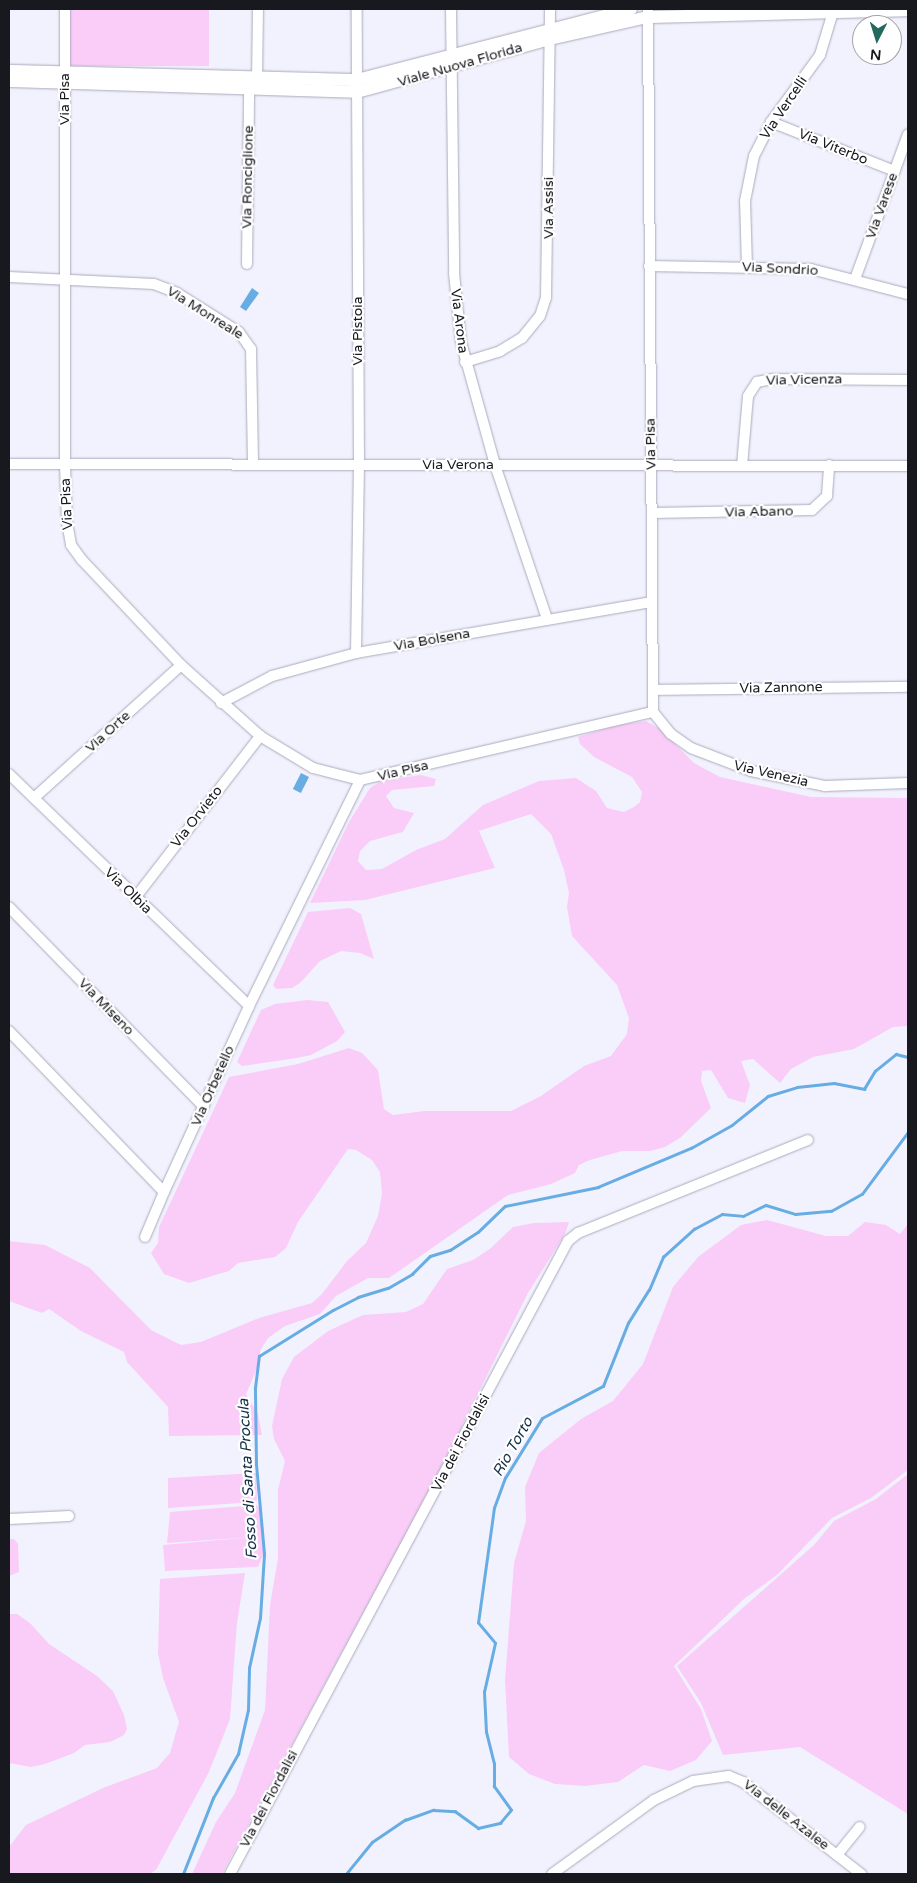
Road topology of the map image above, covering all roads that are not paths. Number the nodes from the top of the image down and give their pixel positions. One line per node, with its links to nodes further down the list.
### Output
1 (65, 9): 15 (street, Via Pisa)
2 (258, 9): 16 (street)
3 (357, 9): 19 (street, Via Pistoia)
4 (451, 9): 13 (street, Via Arona)
5 (550, 9): 12 (street, Via Assisi)
6 (631, 9): 12 (street, Viale Nuova Florida)
7 (882, 10): 8 (street, Viale Nuova Florida); 10 (street, Viale Nuova Florida)
8 (908, 10)
9 (781, 11): 10 (street, Viale Nuova Florida); 11 (street, Viale Nuova Florida)
10 (833, 12): 21 (street, Via Vercelli)
11 (648, 13): 12 (street, Viale Nuova Florida); 25 (street, Via Pisa)
12 (550, 33): 13 (street, Viale Nuova Florida); 31 (street, Via Assisi)
13 (452, 61): 19 (street, Viale Nuova Florida); 31 (street, Via Arona)
14 (9, 71): 15 (street, Viale Nuova Florida)
15 (65, 78): 17 (street, Viale Nuova Florida); 18 (street, Viale Nuova Florida); 28 (street, Via Pisa)
16 (257, 79): 18 (street, Viale Nuova Florida); 19 (street, Viale Nuova Florida); 20 (street)
17 (9, 81)
18 (184, 82): 20 (street, Viale Nuova Florida)
19 (357, 86): 20 (street, Viale Nuova Florida); 36 (street, Via Pistoia)
20 (249, 90): 24 (street, Via Ronciglione)
21 (771, 122): 23 (street, Via Viterbo); 26 (street, Via Vercelli)
22 (908, 134): 23 (street, Via Varese)
23 (895, 171): 29 (street, Via Varese)
24 (248, 264)
25 (649, 266): 26 (street, Via Sondrio); 38 (street, Via Pisa)
26 (747, 267): 29 (street, Via Sondrio)
27 (9, 277): 28 (street, Via Monreale)
28 (67, 279): 34 (street, Via Pisa); 35 (street, Via Monreale)
29 (855, 279): 30 (street, Via Sondrio)
30 (908, 294)
31 (465, 362): 37 (street, Via Arona)
32 (908, 380): 39 (street, Via Vicenza)
33 (9, 464): 34 (street, Via Verona)
34 (65, 464): 35 (street, Via Verona); 46 (street, Via Pisa)
35 (253, 464): 36 (street, Via Verona)
36 (359, 464): 37 (street, Via Verona); 45 (street, Via Pistoia)
37 (495, 465): 38 (street, Via Verona); 44 (street, Via Arona)
38 (651, 466): 39 (street, Via Verona); 42 (street, Via Pisa)
39 (742, 466): 40 (street, Via Verona)
40 (829, 466): 41 (street, Via Verona); 42 (street, Via Abano)
41 (908, 466)
42 (653, 513): 43 (street, Via Pisa)
43 (652, 602): 44 (street, Via Bolsena); 48 (street, Via Pisa)
44 (547, 619): 45 (street, Via Bolsena)
45 (356, 653): 49 (street, Via Bolsena)
46 (181, 665): 49 (street, Via Pisa); 55 (street, Via Orte)
47 (908, 687): 48 (street, Via Zannone)
48 (653, 690): 50 (street, Via Pisa)
49 (220, 702): 51 (street, Via Pisa)
50 (653, 712): 53 (street, Via Pisa); 54 (street, Via Venezia)
51 (260, 736): 53 (street, Via Pisa); 56 (street, Via Orvieto)
52 (9, 774): 55 (street, Via Olbia)
53 (360, 780): 58 (street, Via Orbetello)
54 (908, 783)
55 (34, 798): 56 (street, Via Olbia)
56 (135, 898): 58 (street, Via Olbia)
57 (9, 907): 60 (street, Via Miseno)
58 (249, 1006): 60 (street, Via Orbetello)
59 (9, 1031): 62 (street)
60 (204, 1107): 62 (street, Via Orbetello)
61 (808, 1140): 68 (street, Via dei Fiordalisi)
62 (164, 1192): 63 (street, Via Orbetello)
63 (145, 1237)
64 (69, 1516): 65 (street)
65 (9, 1519)
66 (860, 1826): 67 (street)
67 (837, 1855): 69 (street, Via delle Azalee); 70 (street, Via delle Azalee)
68 (230, 1874)
69 (552, 1874)
70 (861, 1874)

